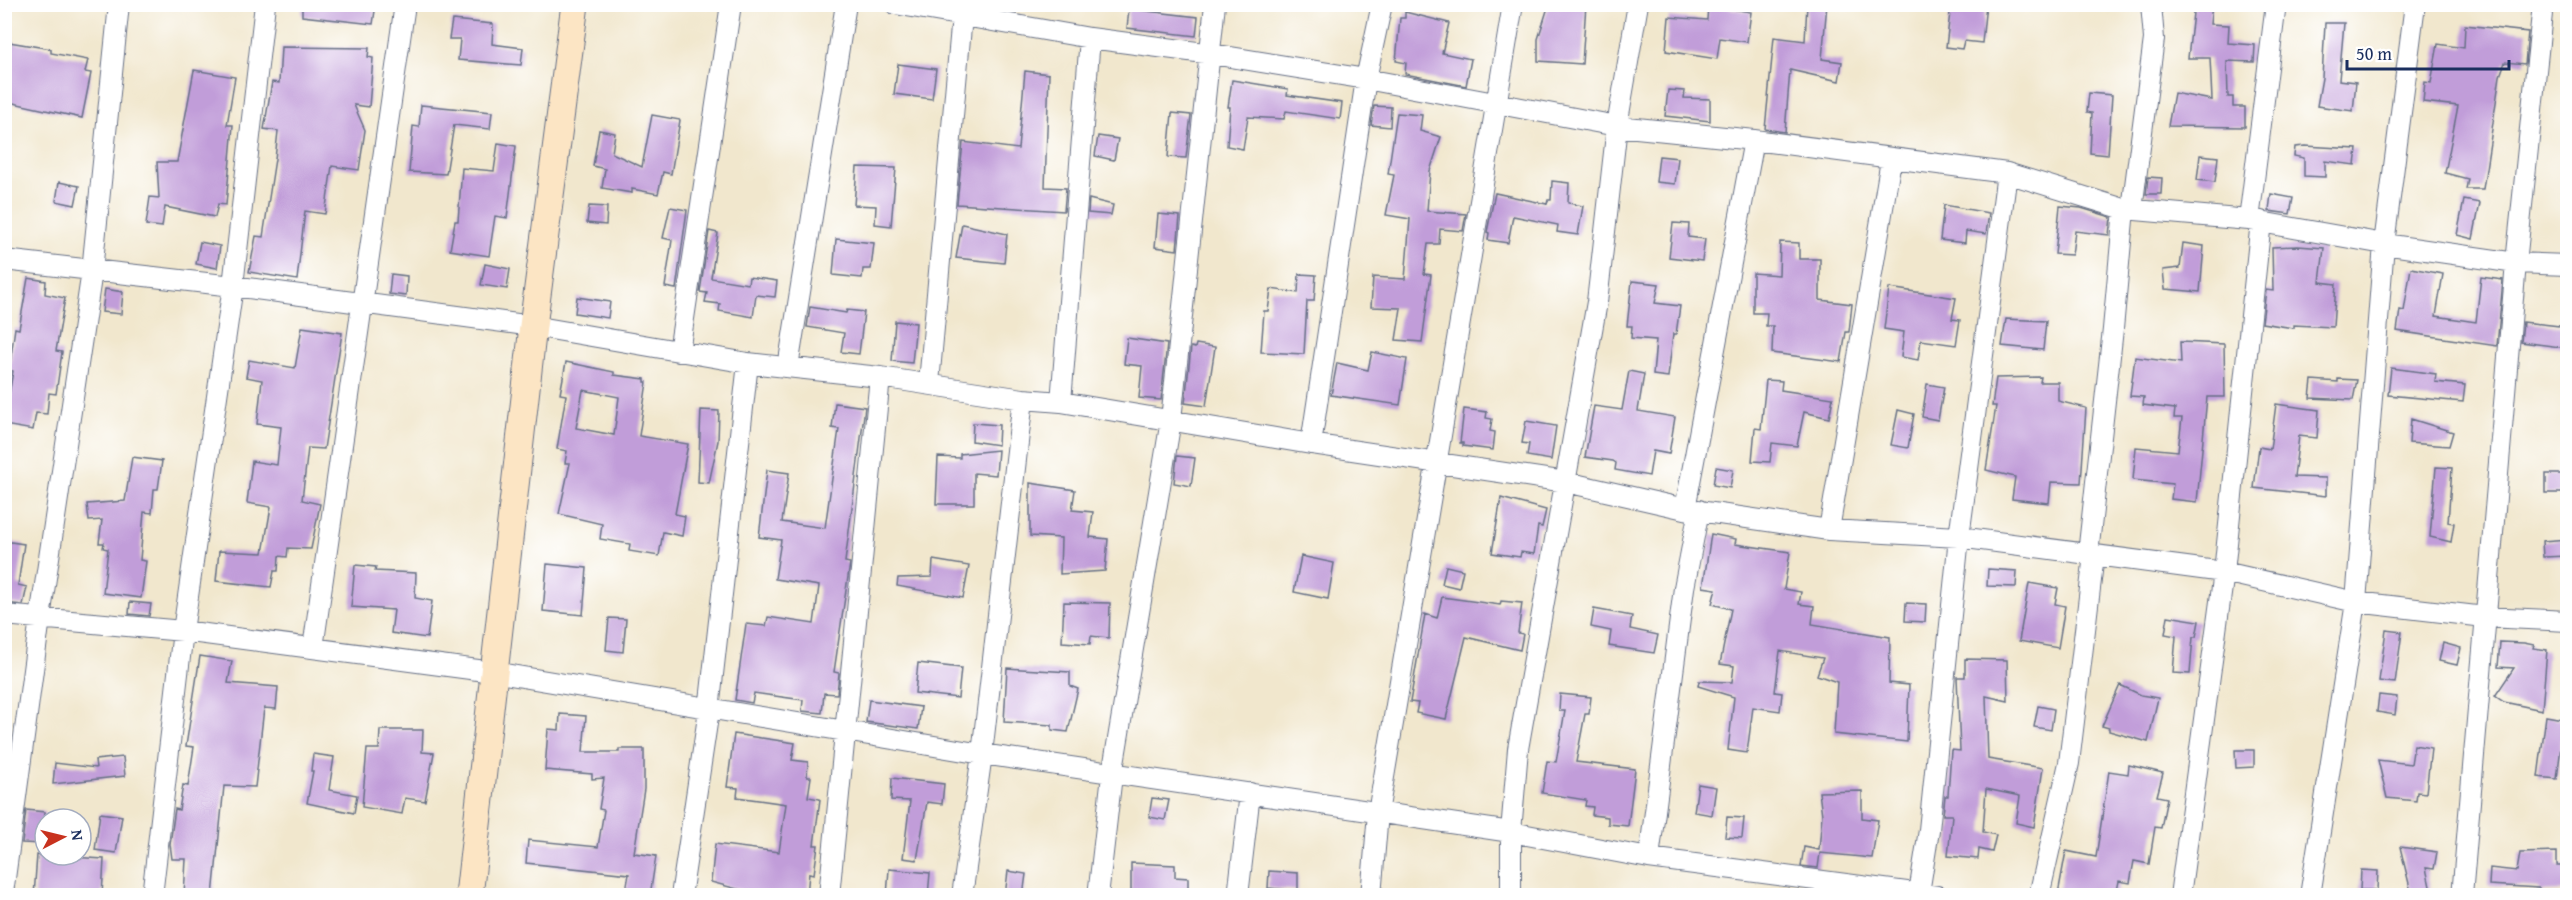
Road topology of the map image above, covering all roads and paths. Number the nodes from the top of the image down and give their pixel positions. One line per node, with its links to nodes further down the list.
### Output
1 (119, 4): 31 (street)
2 (265, 4): 32 (street)
3 (405, 4): 33 (street)
4 (575, 4): 34 (street)
5 (731, 4): 35 (street)
6 (846, 4): 37 (street)
7 (895, 4): 16 (street)
8 (1215, 4): 18 (street)
9 (1382, 4): 19 (street)
10 (1513, 4): 20 (street)
11 (1638, 4): 21 (street)
12 (2151, 4): 25 (street)
13 (2276, 4): 26 (street)
14 (2415, 4): 27 (street)
15 (2543, 4): 29 (street)
16 (953, 11): 17 (street); 39 (street)
17 (1089, 38): 18 (street); 41 (street)
18 (1212, 54): 19 (street); 42 (street)
19 (1366, 80): 20 (street); 43 (street)
20 (1495, 104): 21 (street); 44 (street)
21 (1617, 126): 22 (street); 45 (street)
22 (1754, 140): 23 (street); 46 (street)
23 (1892, 160): 24 (street); 47 (street)
24 (2007, 173): 25 (street); 48 (street)
25 (2128, 209): 26 (street); 49 (street)
26 (2255, 220): 27 (street); 50 (street)
27 (2384, 244): 29 (street); 51 (street)
28 (4, 260): 31 (street)
29 (2516, 263): 30 (street); 53 (street)
30 (2568, 265)
31 (92, 271): 32 (street); 54 (street)
32 (233, 286): 33 (street); 56 (street)
33 (362, 303): 34 (street); 57 (street)
34 (533, 326): 35 (street); 58 (street)
35 (680, 352): 36 (street)
36 (748, 363): 37 (street); 59 (street)
37 (788, 367): 38 (street)
38 (880, 377): 39 (street); 60 (street)
39 (929, 383): 40 (street)
40 (1023, 399): 41 (street); 61 (street)
41 (1061, 402): 42 (street)
42 (1171, 420): 43 (street); 62 (street)
43 (1311, 444): 44 (street)
44 (1439, 461): 45 (street); 64 (street)
45 (1566, 482): 46 (street); 65 (street)
46 (1692, 510): 47 (street); 66 (street)
47 (1829, 530): 48 (street)
48 (1959, 537): 49 (street); 69 (street)
49 (2091, 555): 50 (street); 79 (street)
50 (2224, 572): 51 (street); 80 (street)
51 (2356, 602): 53 (street); 81 (street)
52 (4, 615): 54 (street)
53 (2485, 616): 55 (street); 82 (street)
54 (40, 618): 56 (street); 67 (street)
55 (2568, 621)
56 (183, 631): 57 (street); 70 (street)
57 (313, 648): 58 (street)
58 (493, 672): 59 (street); 71 (street)
59 (709, 710): 60 (street); 72 (street)
60 (847, 732): 61 (street); 73 (street)
61 (982, 754): 62 (street); 74 (street)
62 (1112, 774): 63 (street); 75 (street)
63 (1250, 793): 64 (street); 76 (street)
64 (1378, 813): 65 (street); 77 (street)
65 (1511, 832): 66 (street); 78 (street)
66 (1649, 858): 68 (street)
67 (4, 886)
68 (1803, 886): 69 (street)
69 (1928, 894)
70 (152, 896)
71 (469, 896)
72 (681, 896)
73 (829, 896)
74 (962, 896)
75 (1098, 896)
76 (1238, 896)
77 (1371, 896)
78 (1511, 896)
79 (2039, 896)
80 (2180, 896)
81 (2310, 896)
82 (2462, 896)

